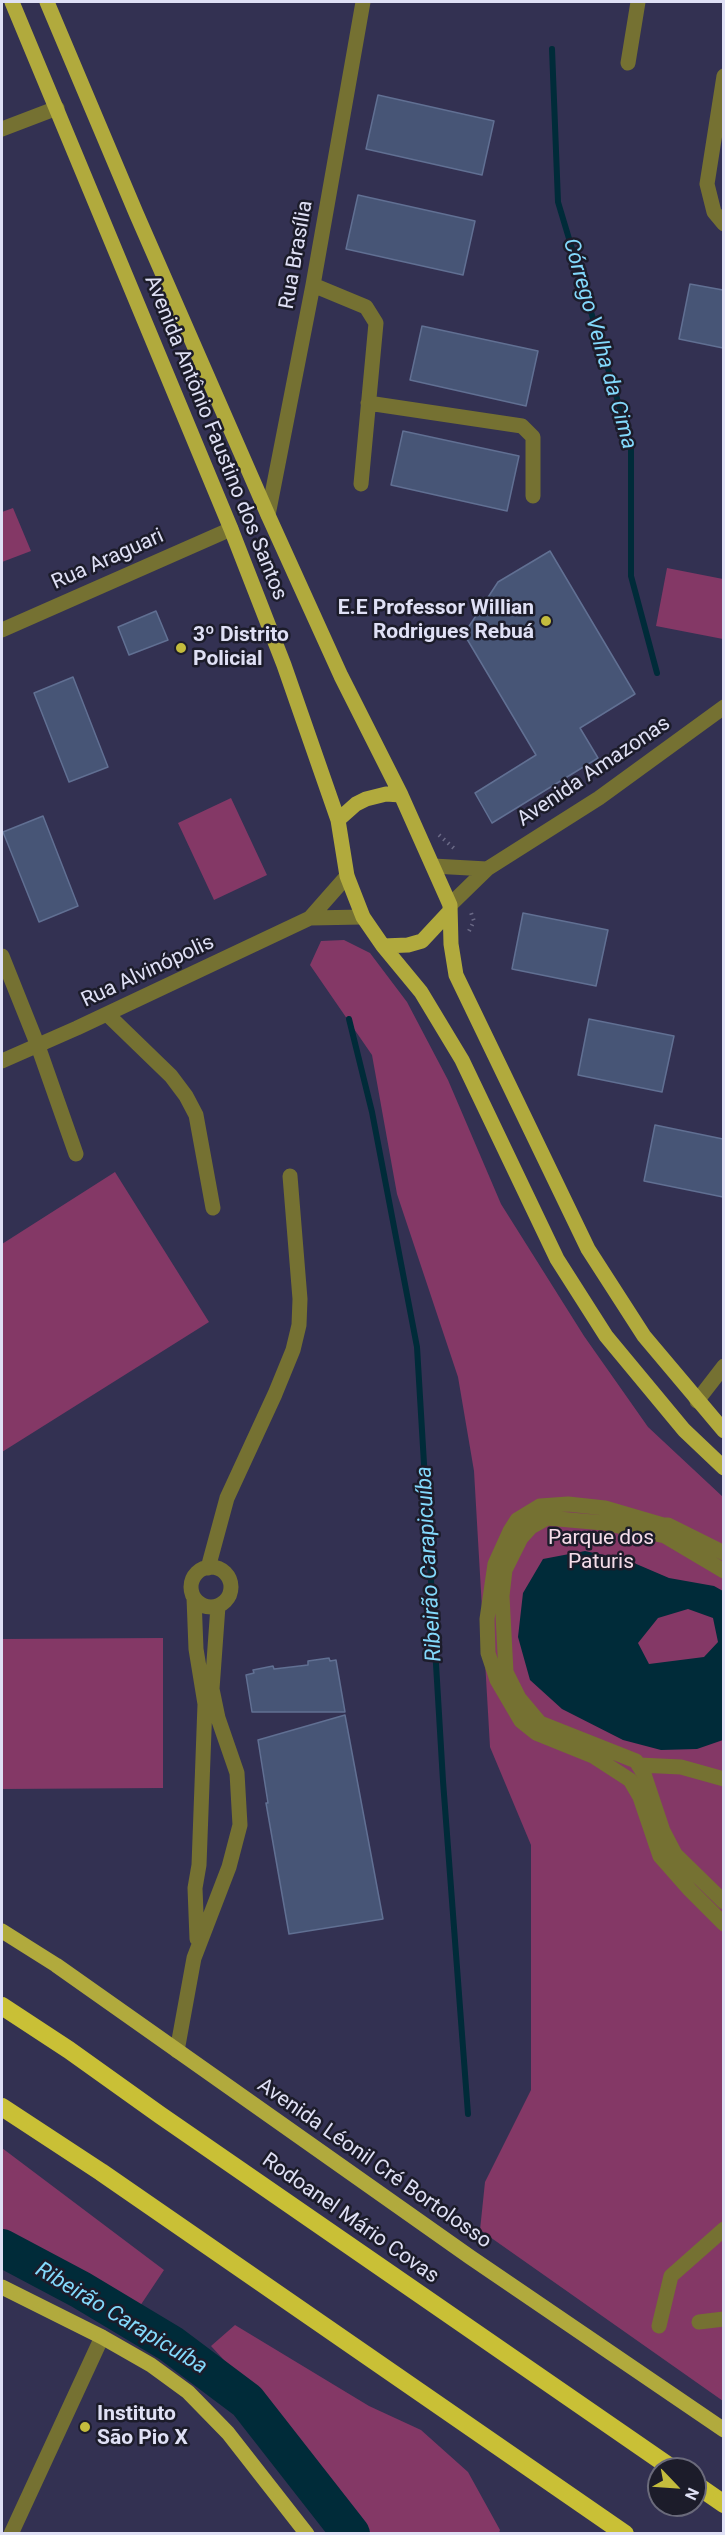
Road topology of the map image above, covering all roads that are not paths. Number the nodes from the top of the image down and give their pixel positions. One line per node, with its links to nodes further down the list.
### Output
1 (12, 2): 7 (main road, Avenida Antônio Faustino dos Santos)
2 (47, 2): 14 (main road, Avenida Antônio Faustino dos Santos)
3 (363, 2): 10 (street, Rua Brasília)
4 (638, 2): 5 (street)
5 (628, 63)
6 (723, 76): 9 (street)
7 (57, 108): 8 (street); 15 (main road, Avenida Antônio Faustino dos Santos)
8 (2, 129)
9 (723, 224)
10 (313, 285): 11 (street); 14 (street, Rua Brasília)
11 (368, 403): 12 (street); 13 (street)
12 (361, 484)
13 (533, 496)
14 (268, 515): 18 (main road, Avenida Antônio Faustino dos Santos)
15 (231, 529): 16 (street, Rua Araguari); 19 (main road, Avenida Antônio Faustino dos Santos)
16 (2, 630)
17 (723, 707): 21 (street, Avenida Amazonas)
18 (401, 795): 19 (main road); 20 (main road, Avenida Antônio Faustino dos Santos)
19 (338, 820): 22 (main road, Avenida Antônio Faustino dos Santos)
20 (433, 866): 21 (street); 23 (main road, Avenida Antônio Faustino dos Santos)
21 (487, 869): 23 (street, Avenida Amazonas)
22 (347, 876): 24 (main road, Avenida Antônio Faustino dos Santos); 25 (street, Rua Alvinópolis)
23 (450, 909): 26 (main road); 35 (main road, Avenida Antônio Faustino dos Santos)
24 (363, 916): 25 (street, Rua Alvinópolis); 26 (main road, Avenida Antônio Faustino dos Santos)
25 (310, 918): 28 (street, Rua Alvinópolis)
26 (382, 946): 37 (main road, Avenida Antônio Faustino dos Santos)
27 (2, 956): 29 (street)
28 (107, 1014): 29 (street, Rua Alvinópolis); 33 (street)
29 (38, 1046): 30 (street, Rua Alvinópolis); 31 (street)
30 (2, 1061)
31 (76, 1154)
32 (290, 1176): 39 (street)
33 (213, 1208)
34 (723, 1366): 35 (street)
35 (697, 1401): 36 (main road, Avenida Antônio Faustino dos Santos)
36 (723, 1431)
37 (723, 1468)
38 (723, 1553): 46 (street)
39 (208, 1568): 41 (street); 42 (street)
40 (723, 1571): 43 (street)
41 (194, 1598): 42 (street); 48 (street)
42 (219, 1606): 48 (street)
43 (639, 1765): 44 (street); 45 (street)
44 (723, 1779)
45 (723, 1902)
46 (723, 1924)
47 (2, 1931): 50 (main road, Avenida Léonil Cré Bortolosso)
48 (198, 1945): 50 (street)
49 (2, 2006): 59 (highway, Rodoanel Mário Covas)
50 (177, 2051): 58 (main road, Avenida Léonil Cré Bortolosso)
51 (2, 2107): 64 (highway)
52 (723, 2229): 56 (street)
53 (2, 2286): 57 (main road)
54 (723, 2319): 55 (street)
55 (699, 2322)
56 (659, 2326)
57 (102, 2337): 62 (street); 63 (main road)
58 (723, 2430)
59 (656, 2457)
60 (707, 2493): 61 (highway)
61 (723, 2504)
62 (11, 2534)
63 (308, 2534)
64 (625, 2534)

